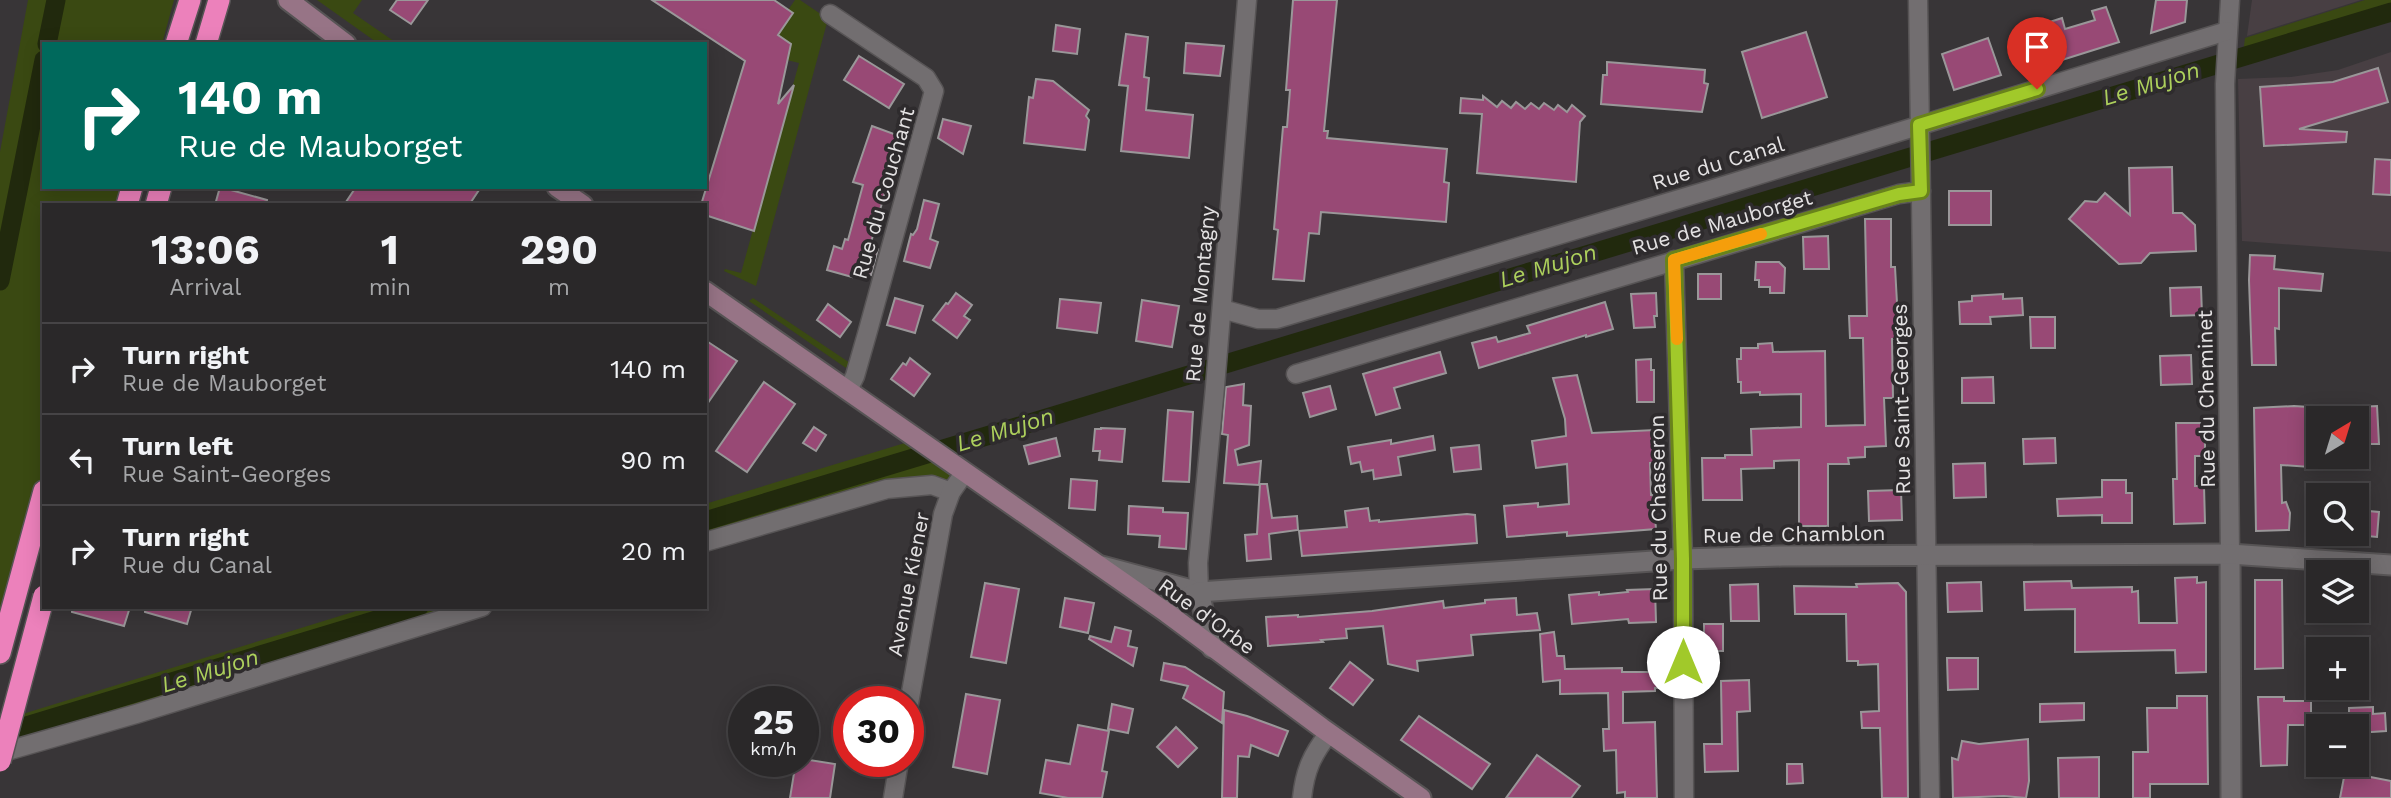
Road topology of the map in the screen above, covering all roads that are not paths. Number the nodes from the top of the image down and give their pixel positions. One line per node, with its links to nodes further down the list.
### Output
1 (190, 0): 9 (highway)
2 (219, 0): 10 (highway)
3 (288, 0): 11 (main road)
4 (1247, 0): 18 (street, Rue de Montagny)
5 (1918, 0): 12 (street, Rue Saint-Georges)
6 (2230, 0): 8 (street, Rue du Cheminet)
7 (830, 14): 20 (street, Rue du Couchant)
8 (2226, 37): 12 (street, Rue du Canal); 25 (street, Rue du Cheminet)
9 (177, 42)
10 (207, 42)
11 (343, 42)
12 (1919, 132): 14 (street, Rue Saint-Georges); 18 (street, Rue du Canal)
13 (560, 189): 15 (main road)
14 (1921, 191): 16 (street, Rue de Mauborget); 26 (street, Rue Saint-Georges)
15 (580, 203)
16 (1674, 260): 19 (street, Rue de Mauborget); 27 (street, Rue du Chasseron)
17 (707, 292): 20 (main road, Rue d'Orbe)
18 (1222, 309): 30 (street, Rue de Montagny)
19 (1296, 374)
20 (848, 390): 21 (main road, Rue d'Orbe)
21 (959, 468): 22 (street, Avenue Kiener); 28 (main road, Rue d'Orbe)
22 (951, 492): 24 (street); 36 (street, Avenue Kiener)
23 (42, 498): 35 (highway)
24 (707, 541)
25 (2230, 554): 26 (street, Rue de Chamblon); 29 (street, Rue de Chamblon); 46 (street, Rue du Cheminet)
26 (1926, 555): 27 (street, Rue de Chamblon); 45 (street, Rue Saint-Georges)
27 (1683, 559): 30 (street, Rue de Chamblon); 44 (street, Rue du Chasseron)
28 (1096, 565): 30 (street, Rue de Chamblon); 33 (main road, Rue d'Orbe)
29 (2391, 565)
30 (1199, 592): 33 (street, Rue de Chamblon); 34 (street)
31 (42, 604): 39 (highway, bridge)
32 (476, 609): 38 (street)
33 (1167, 613): 34 (main road, Rue d'Orbe)
34 (1212, 648): 37 (main road, Rue d'Orbe)
35 (0, 653)
36 (912, 686)
37 (1329, 733): 42 (street); 43 (main road, Rue d'Orbe)
38 (0, 753)
39 (0, 761)
40 (896, 777): 41 (street)
41 (892, 798)
42 (1302, 798)
43 (1421, 798)
44 (1684, 798)
45 (1930, 798)
46 (2231, 798)

